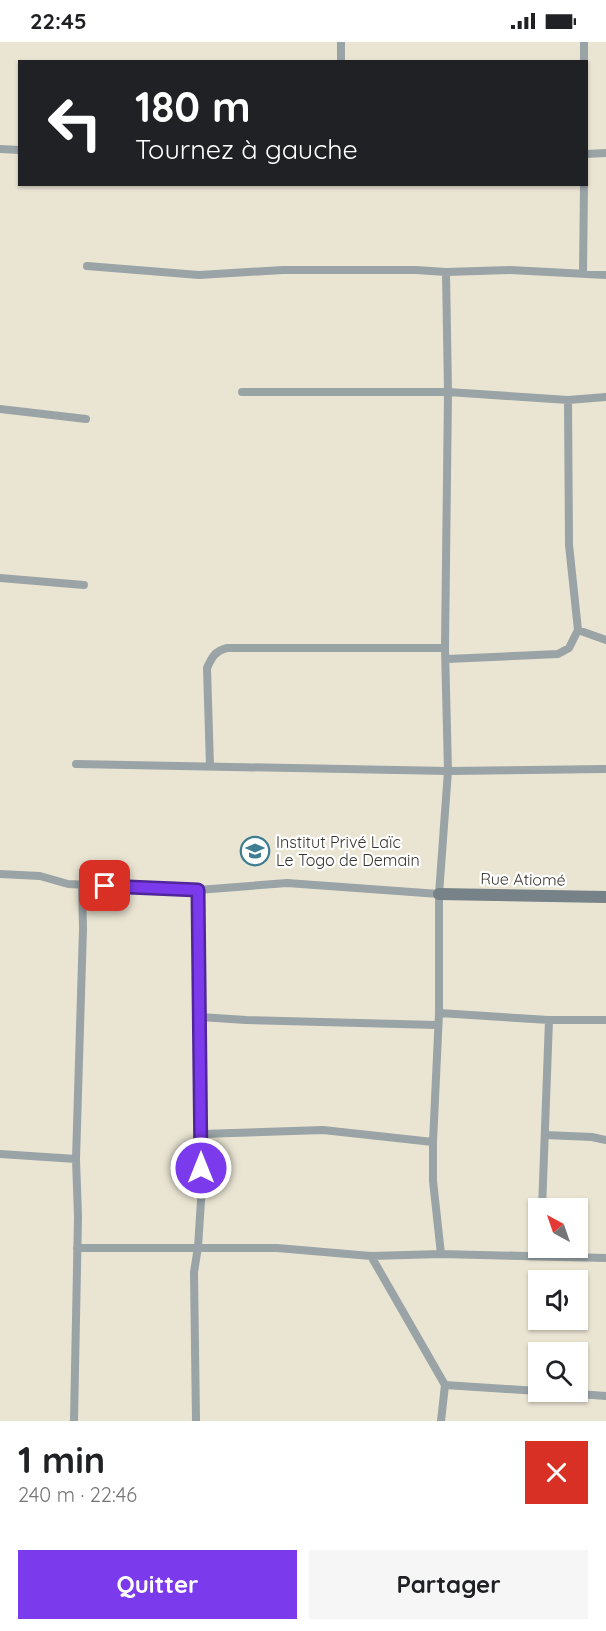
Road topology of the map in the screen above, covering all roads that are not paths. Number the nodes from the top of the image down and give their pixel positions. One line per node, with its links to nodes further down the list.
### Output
1 (341, 42): 3 (street)
2 (584, 42): 4 (street)
3 (340, 60)
4 (584, 60)
5 (0, 149): 6 (street)
6 (18, 150)
7 (606, 153): 8 (street)
8 (588, 154)
9 (584, 186): 12 (street)
10 (87, 266): 11 (street)
11 (446, 272): 12 (street); 15 (street)
12 (583, 273): 13 (street)
13 (606, 275)
14 (242, 392): 15 (street)
15 (448, 392): 17 (street); 24 (street)
16 (606, 397): 17 (street)
17 (567, 400): 22 (street)
18 (0, 409): 19 (street)
19 (87, 419)
20 (0, 578): 21 (street)
21 (84, 585)
22 (578, 630): 23 (street); 25 (street)
23 (606, 640)
24 (445, 648): 25 (street); 27 (street)
25 (447, 659): 29 (street)
26 (76, 764): 27 (street)
27 (210, 766): 29 (street)
28 (606, 769): 29 (street)
29 (448, 771): 33 (street)
30 (0, 874): 31 (street)
31 (82, 885): 32 (street); 45 (street)
32 (198, 890): 33 (street); 36 (street)
33 (439, 894): 34 (street, Rue Atiomé); 35 (street)
34 (606, 897)
35 (439, 1013): 37 (street); 39 (street)
36 (200, 1017): 39 (street); 40 (street)
37 (549, 1020): 38 (street); 41 (street)
38 (606, 1020)
39 (437, 1024): 43 (street)
40 (201, 1134): 43 (street); 47 (street)
41 (545, 1135): 42 (street); 46 (street)
42 (606, 1140)
43 (433, 1142): 50 (street)
44 (0, 1154): 45 (street)
45 (76, 1159): 48 (street)
46 (542, 1198)
47 (198, 1247): 48 (street); 51 (street); 59 (street)
48 (77, 1248): 58 (street)
49 (528, 1252): 50 (street)
50 (441, 1254): 51 (street)
51 (371, 1256): 54 (street)
52 (588, 1256): 53 (street)
53 (606, 1258)
54 (445, 1385): 55 (street); 60 (street)
55 (528, 1390)
56 (588, 1395): 57 (street)
57 (606, 1396)
58 (74, 1421)
59 (196, 1421)
60 (441, 1421)

